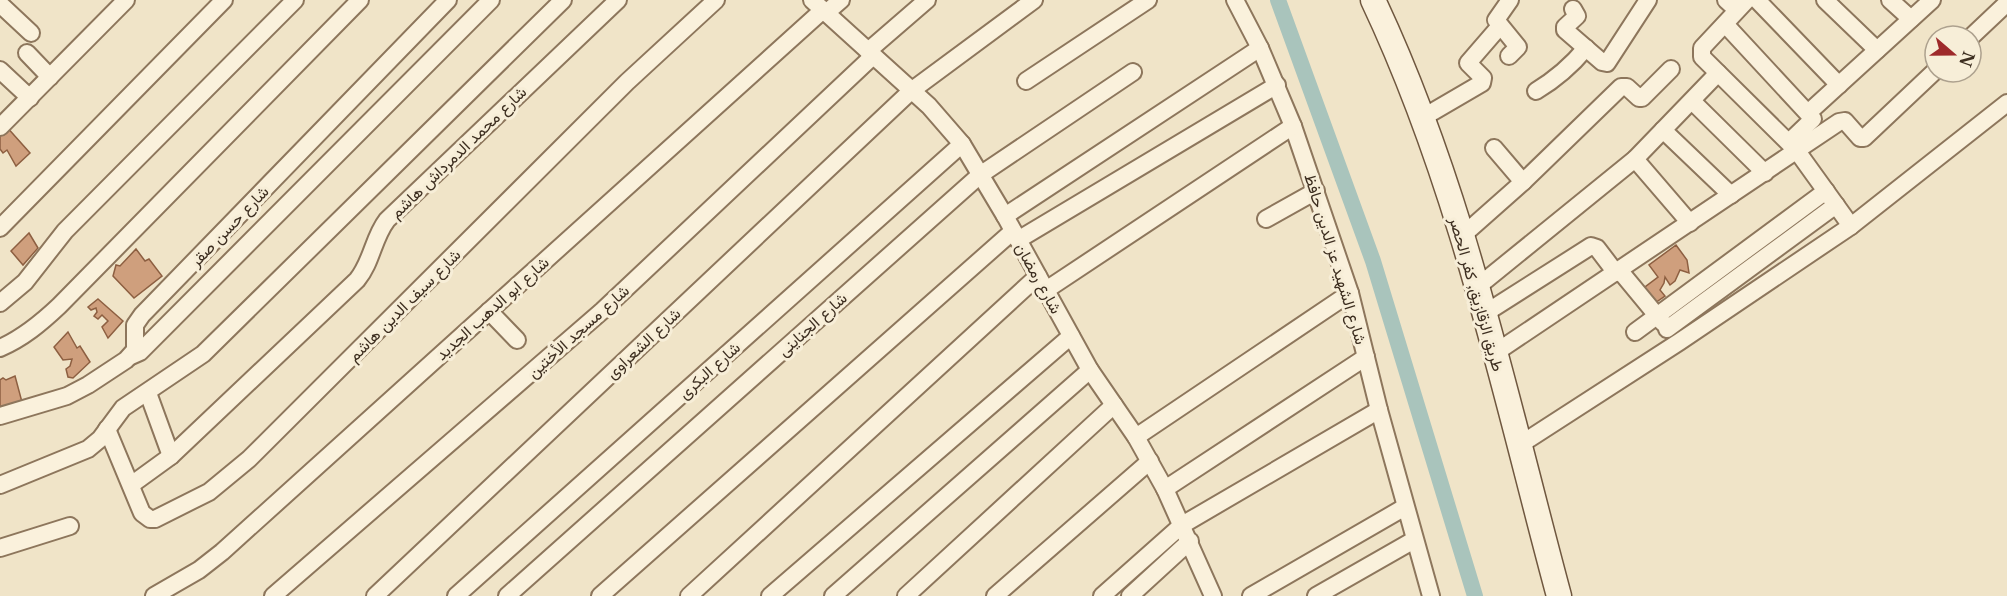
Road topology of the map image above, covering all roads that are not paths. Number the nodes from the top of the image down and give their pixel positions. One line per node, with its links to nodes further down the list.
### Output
1 (126, 0): 42 (street)
2 (224, 0): 71 (street)
3 (295, 0): 78 (street)
4 (360, 0): 86 (street)
5 (448, 0): 88 (street, شارع حسن صقر)
6 (491, 0): 88 (street)
7 (563, 0): 91 (street)
8 (618, 0): 98 (street, شارع محمد الدمرداش هاشم)
9 (716, 0): 101 (street, شارع سيف الدين هاشم)
10 (841, 0): 25 (street, شارع ابو الدهب الجديد)
11 (927, 0): 36 (street, شارع مسجد الأختين)
12 (1034, 0): 47 (street, شارع الشعراوى)
13 (1149, 0): 43 (street)
14 (1235, 0): 32 (street, شارع الشهيد عز الدين حافظ)
15 (1373, 0): 53 (main road, طريق الزقازيق, كفر الحصر)
16 (1510, 0): 29 (street)
17 (1648, 0): 33 (street)
18 (1757, 0): 46 (street)
19 (1825, 0): 34 (street)
20 (1890, 0): 27 (street)
21 (1932, 0): 27 (street)
22 (1737, 3): 28 (street)
23 (2007, 3): 30 (street)
24 (0, 4): 31 (street)
25 (820, 8): 36 (street, شارع رمضان); 79 (street, شارع ابو الدهب الجديد)
26 (1573, 9): 33 (street)
27 (1911, 19): 34 (street)
28 (1725, 24): 41 (street); 52 (street)
29 (1500, 26): 37 (street); 53 (street)
30 (1983, 26)
31 (31, 33)
32 (1260, 48): 45 (street, شارع الشهيد عز الدين حافظ); 72 (street)
33 (1586, 48): 48 (street)
34 (1877, 50): 46 (street)
35 (27, 53): 42 (street)
36 (870, 54): 47 (street, شارع رمضان); 111 (street, شارع مسجد الأختين)
37 (1509, 56)
38 (1671, 69): 63 (street)
39 (0, 70): 49 (street)
40 (1133, 72): 62 (street, شارع الجناينى)
41 (1719, 73): 50 (street); 58 (street)
42 (50, 77): 49 (street)
43 (1026, 81)
44 (1923, 82): 58 (street)
45 (1277, 85): 54 (street, شارع الشهيد عز الدين حافظ); 72 (street)
46 (1839, 85): 52 (street)
47 (911, 91): 57 (street, شارع رمضان); 112 (street, شارع الشعراوى)
48 (1536, 91)
49 (30, 98): 55 (street)
50 (1692, 101): 56 (street); 61 (street)
51 (2007, 103): 70 (street)
52 (1808, 113): 58 (street)
53 (1422, 118): 73 (main road, طريق الزقازيق, كفر الحصر)
54 (1293, 126): 64 (street, شارع الشهيد عز الدين حافظ); 75 (street)
55 (0, 127)
56 (1663, 130): 60 (street); 66 (street)
57 (962, 144): 62 (street, شارع رمضان); 113 (street, شارع البكرى)
58 (1793, 146): 61 (street); 65 (street)
59 (1494, 148): 63 (street)
60 (1635, 159): 69 (street); 76 (street)
61 (1765, 172): 66 (street)
62 (980, 176): 72 (street, شارع رمضان); 114 (street, شارع الجناينى)
63 (1523, 182): 73 (street)
64 (1316, 191): 68 (street); 77 (street, شارع الشهيد عز الدين حافظ)
65 (1826, 191): 67 (street); 81 (street)
66 (1731, 195): 69 (street)
67 (1836, 205): 70 (street); 81 (street)
68 (1266, 219)
69 (1690, 223): 74 (street)
70 (1851, 226): 85 (street)
71 (0, 228)
72 (1012, 229): 75 (street, شارع رمضان); 115 (street)
73 (1462, 236): 76 (main road, طريق الزقازيق, كفر الحصر)
74 (1618, 272): 80 (street); 81 (street); 87 (street)
75 (1042, 283): 83 (street, شارع رمضان); 116 (street)
76 (1476, 288): 80 (main road, طريق الزقازيق, كفر الحصر)
77 (1350, 293): 89 (street, شارع الشهيد عز الدين حافظ); 96 (street)
78 (0, 303)
79 (489, 311): 84 (street); 110 (street, شارع ابو الدهب الجديد)
80 (1484, 315): 87 (main road, طريق الزقازيق, كفر الحصر)
81 (1662, 322): 82 (street); 85 (street)
82 (1635, 332)
83 (1071, 336): 90 (street, شارع رمضان); 117 (street)
84 (517, 340)
85 (1678, 342): 97 (street)
86 (0, 348)
87 (1494, 353): 97 (main road, طريق الزقازيق, كفر الحصر)
88 (131, 356): 94 (street)
89 (1366, 357): 93 (street, شارع الشهيد عز الدين حافظ); 102 (street)
90 (1090, 370): 92 (street, شارع رمضان); 118 (street)
91 (148, 393): 95 (street); 98 (street)
92 (1114, 405): 96 (street, شارع رمضان); 119 (street)
93 (1379, 410): 103 (street, شارع الشهيد عز الدين حافظ); 104 (street)
94 (0, 416)
95 (107, 429): 100 (street); 101 (street, شارع سيف الدين هاشم)
96 (1137, 437): 99 (street, شارع رمضان)
97 (1518, 446): 126 (main road, طريق الزقازيق, كفر الحصر)
98 (171, 456): 101 (street, شارع محمد الدمرداش هاشم)
99 (1150, 461): 102 (street, شارع رمضان); 120 (street)
100 (0, 485)
101 (130, 485)
102 (1165, 489): 104 (street, شارع رمضان)
103 (1405, 507): 106 (street, شارع الشهيد عز الدين حافظ); 124 (street)
104 (1182, 525): 107 (street, شارع رمضان); 121 (street)
105 (70, 526): 108 (street)
106 (1414, 540): 109 (street, شارع الشهيد عز الدين حافظ); 125 (street)
107 (1190, 541): 122 (street); 123 (street, شارع رمضان)
108 (0, 548)
109 (1426, 594)
110 (154, 596)
111 (273, 596)
112 (375, 596)
113 (456, 596)
114 (507, 596)
115 (600, 596)
116 (689, 596)
117 (770, 596)
118 (833, 596)
119 (906, 596)
120 (995, 596)
121 (1102, 596)
122 (1130, 596)
123 (1213, 596)
124 (1251, 596)
125 (1316, 596)
126 (1559, 596)

